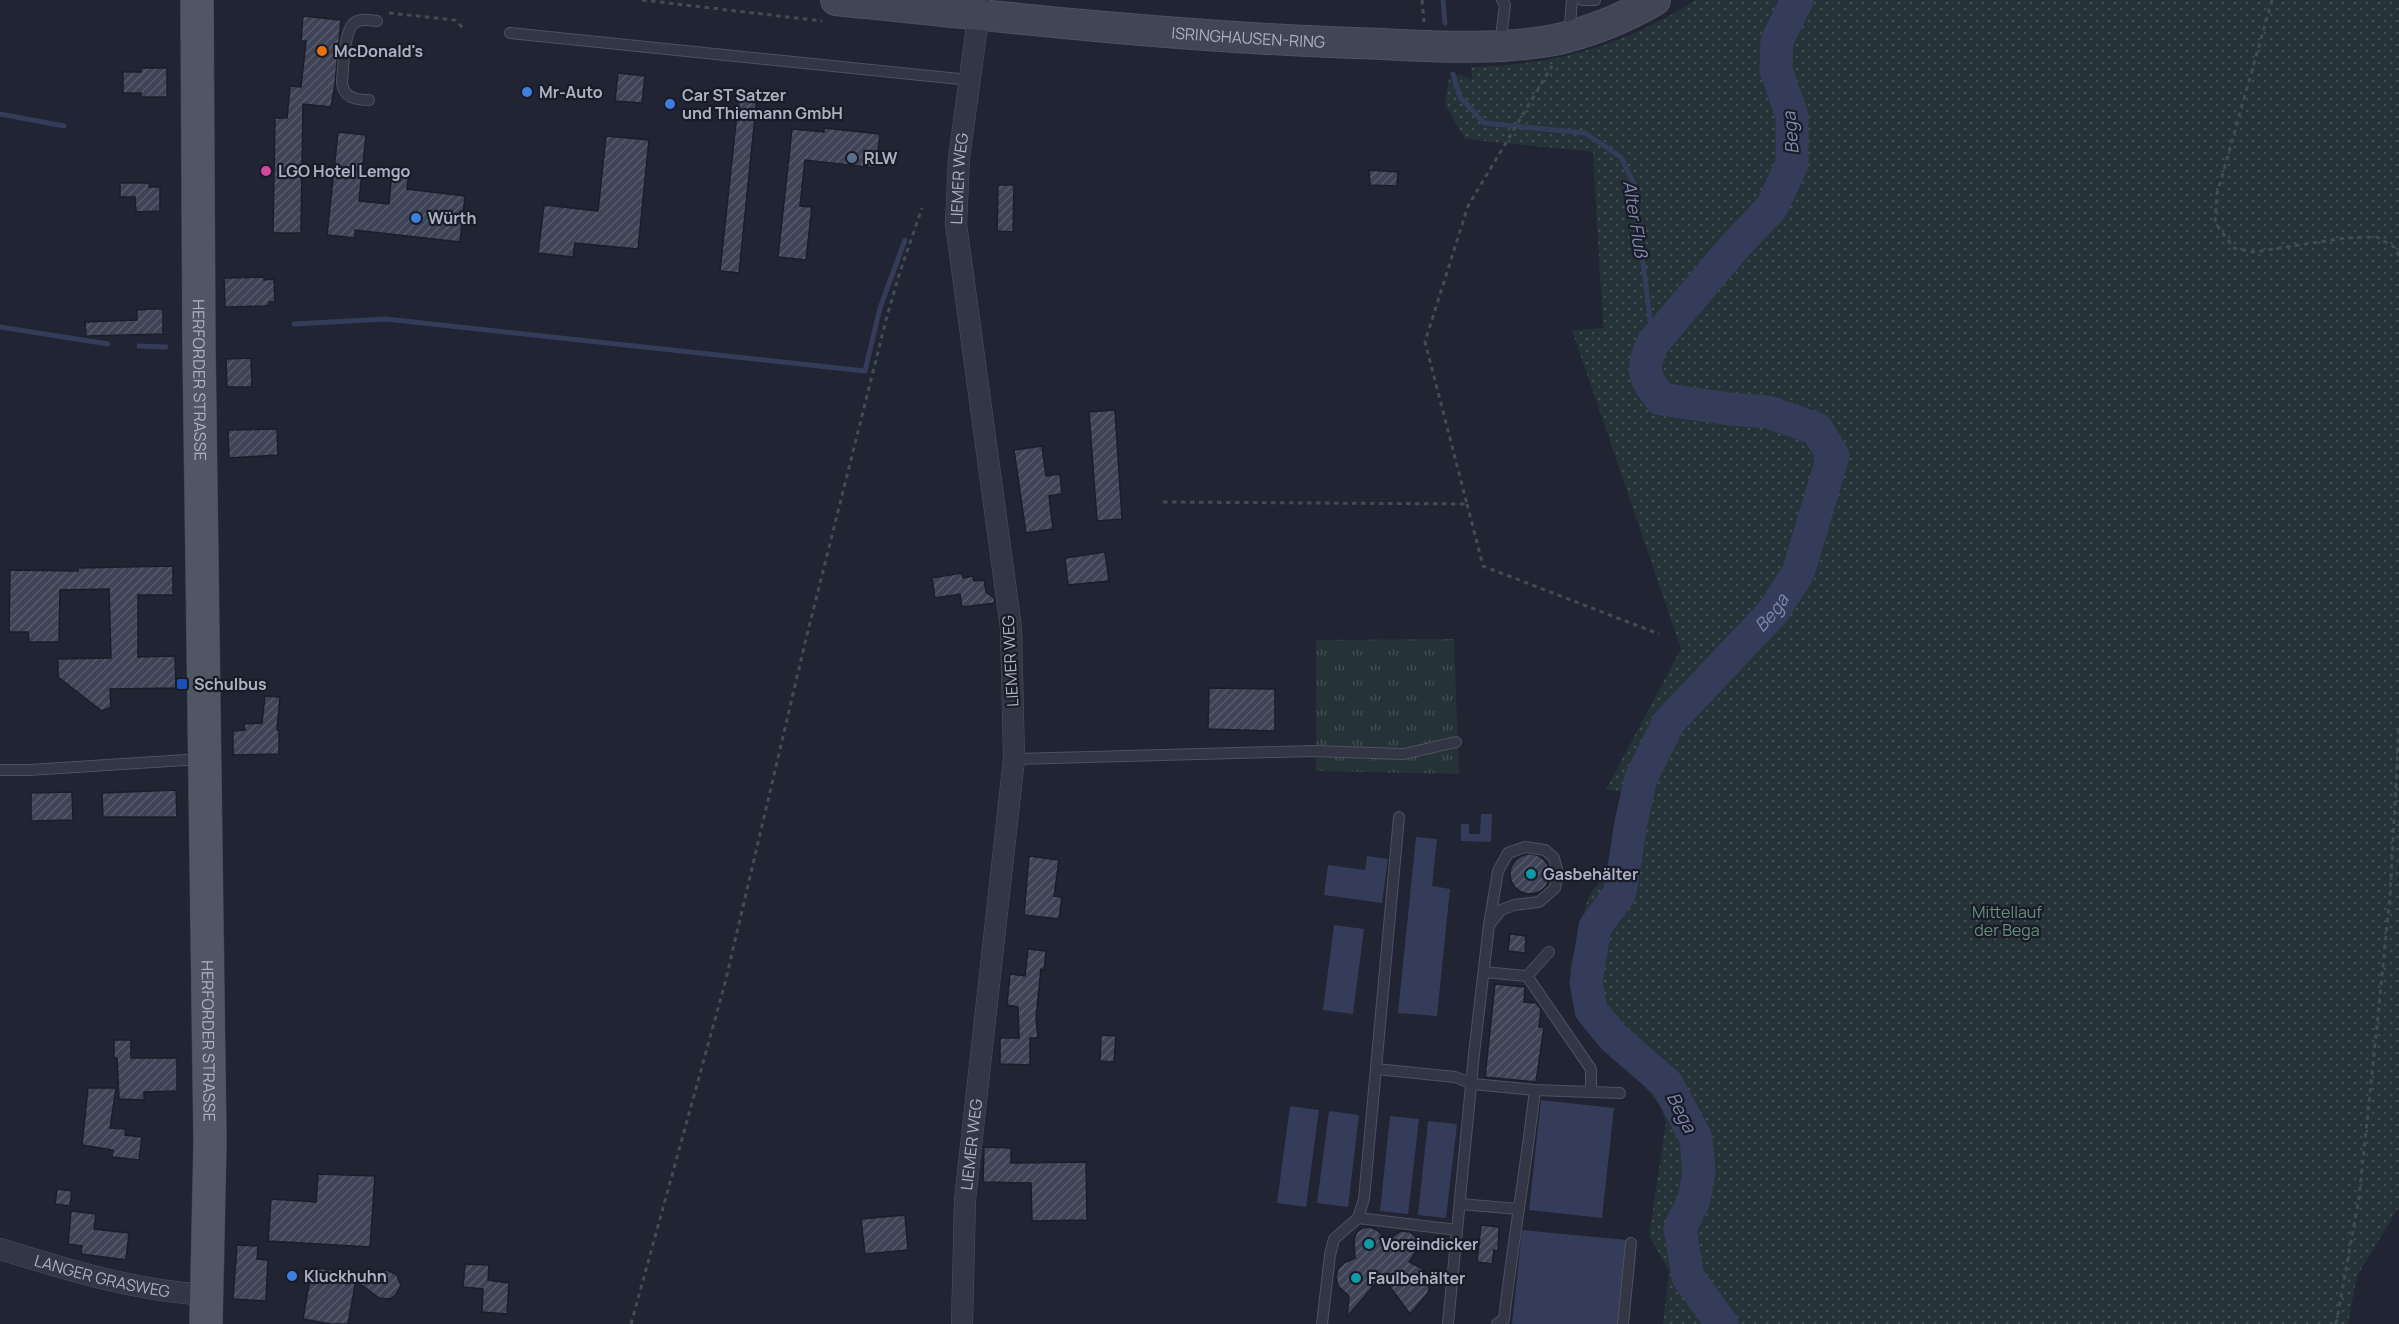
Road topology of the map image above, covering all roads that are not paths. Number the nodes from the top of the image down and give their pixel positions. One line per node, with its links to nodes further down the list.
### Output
1 (197, 0): 16 (main road, HERFORDER STRASSE)
2 (1502, 0): 12 (lane)
3 (1572, 0): 11 (lane)
4 (1582, 0): 5 (lane)
5 (1595, 0)
6 (1655, 0): 11 (street, ISRINGHAUSEN-RING)
7 (980, 8): 8 (street, ISRINGHAUSEN-RING); 12 (street, ISRINGHAUSEN-RING); 13 (street, LIEMER WEG)
8 (832, 11)
9 (377, 21): 14 (lane)
10 (510, 33): 13 (lane)
11 (1564, 36): 12 (street, ISRINGHAUSEN-RING)
12 (1500, 46)
13 (969, 80): 17 (street, LIEMER WEG)
14 (369, 100)
15 (1456, 742): 17 (lane)
16 (204, 759): 18 (lane); 35 (main road, HERFORDER STRASSE)
17 (1014, 759): 36 (street, LIEMER WEG)
18 (0, 770)
19 (1400, 817): 24 (lane)
20 (1489, 925): 20 (lane); 22 (lane)
21 (1549, 952): 23 (lane)
22 (1484, 972): 23 (lane); 25 (lane)
23 (1527, 976): 27 (lane)
24 (1376, 1069): 25 (lane); 31 (lane)
25 (1473, 1084): 26 (lane); 29 (lane)
26 (1535, 1090): 27 (lane); 30 (lane)
27 (1591, 1092): 28 (lane)
28 (1620, 1093)
29 (1460, 1204): 30 (lane); 32 (lane)
30 (1519, 1209): 39 (lane)
31 (1358, 1218): 32 (lane); 37 (lane)
32 (1457, 1230): 38 (lane)
33 (1631, 1243): 40 (lane)
34 (0, 1249): 35 (street, LANGER GRASWEG)
35 (207, 1309)
36 (962, 1324)
37 (1322, 1324)
38 (1448, 1324)
39 (1497, 1324)
40 (1623, 1324)

